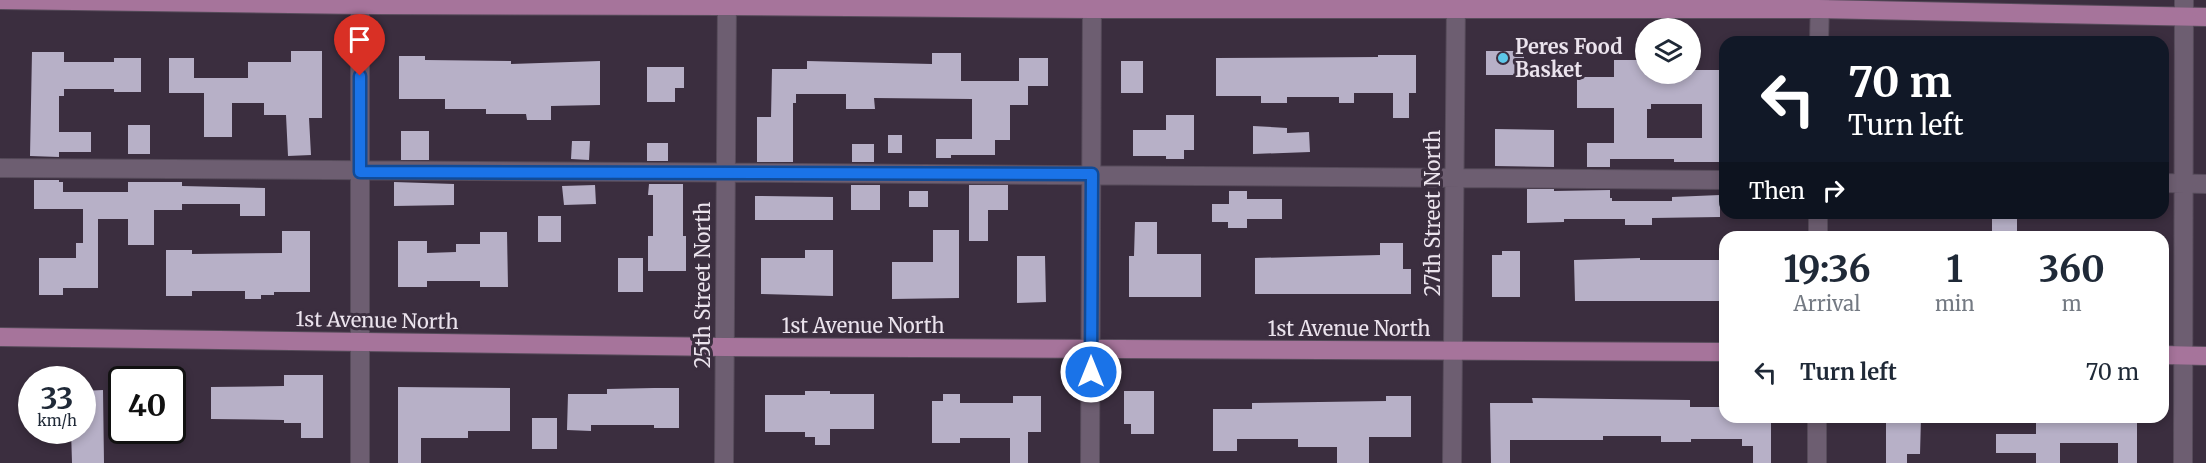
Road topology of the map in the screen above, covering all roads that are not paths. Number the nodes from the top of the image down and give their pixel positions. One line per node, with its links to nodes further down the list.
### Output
1 (0, 0): 2 (main road)
2 (360, 2): 3 (main road); 11 (street)
3 (727, 3): 6 (main road); 12 (street, 25th Street North)
4 (1456, 4): 5 (main road); 6 (main road); 14 (street, 27th Street North)
5 (1820, 4): 7 (main road); 9 (street)
6 (1092, 5): 13 (street)
7 (2184, 8): 8 (main road); 17 (street)
8 (2206, 17)
9 (1819, 36)
10 (0, 168): 11 (street)
11 (360, 172): 12 (street); 20 (street)
12 (725, 174): 13 (street); 21 (street, 25th Street North)
13 (1092, 174): 14 (street); 22 (street)
14 (1454, 177): 15 (street); 23 (street, 27th Street North)
15 (1719, 180)
16 (2169, 183): 17 (street)
17 (2183, 183): 18 (street); 26 (street)
18 (2206, 184)
19 (0, 337): 20 (main road, 1st Avenue North)
20 (359, 342): 21 (main road, 1st Avenue North); 29 (street)
21 (724, 347): 22 (main road, 1st Avenue North); 30 (street, 25th Street North)
22 (1091, 349): 23 (main road, 1st Avenue North); 31 (street)
23 (1453, 351): 24 (main road, 1st Avenue North); 32 (street, 27th Street North)
24 (1719, 352)
25 (2169, 355): 26 (main road)
26 (2182, 356): 27 (main road); 34 (street)
27 (2206, 356)
28 (1817, 423): 33 (street)
29 (360, 463)
30 (724, 463)
31 (1090, 463)
32 (1452, 463)
33 (1817, 463)
34 (2182, 463)

